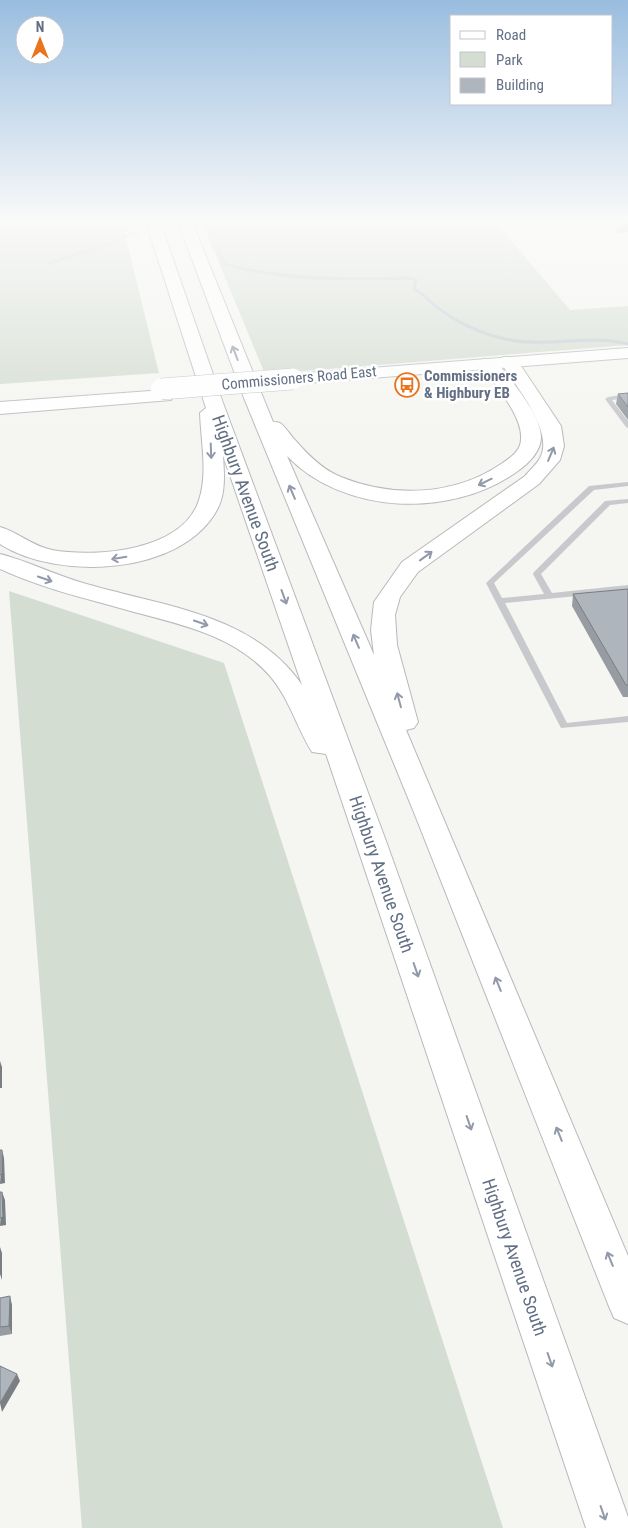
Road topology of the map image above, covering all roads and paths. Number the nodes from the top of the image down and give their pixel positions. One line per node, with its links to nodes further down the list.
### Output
1 (177, 293): 10 (main road, Highbury Avenue South)
2 (213, 293): 8 (main road, one-way to 2)
3 (628, 352): 5 (main road, Commissioners Road East)
4 (628, 362): 5 (main road, Commissioners Road East)
5 (501, 366): 6 (main road, Commissioners Road East); 8 (main road, one-way to 8); 21 (main road, one-way to 5)
6 (163, 392): 9 (main road, Commissioners Road East); 11 (main road, Commissioners Road East)
7 (628, 396): 12 (lane)
8 (253, 398): 21 (main road, one-way to 8)
9 (0, 399)
10 (214, 403): 15 (main road, one-way to 15); 22 (main road, Highbury Avenue South, one-way to 22)
11 (0, 408)
12 (628, 426)
13 (628, 484): 19 (lane)
14 (628, 501): 18 (lane)
15 (0, 534)
16 (0, 561): 22 (main road, one-way to 22)
17 (628, 588): 18 (lane)
18 (549, 596): 19 (lane)
19 (500, 601): 20 (lane)
20 (628, 719)
21 (429, 815): 23 (main road, one-way to 21)
22 (371, 841): 24 (main road, Highbury Avenue South, one-way to 24)
23 (628, 1304)
24 (609, 1528)

